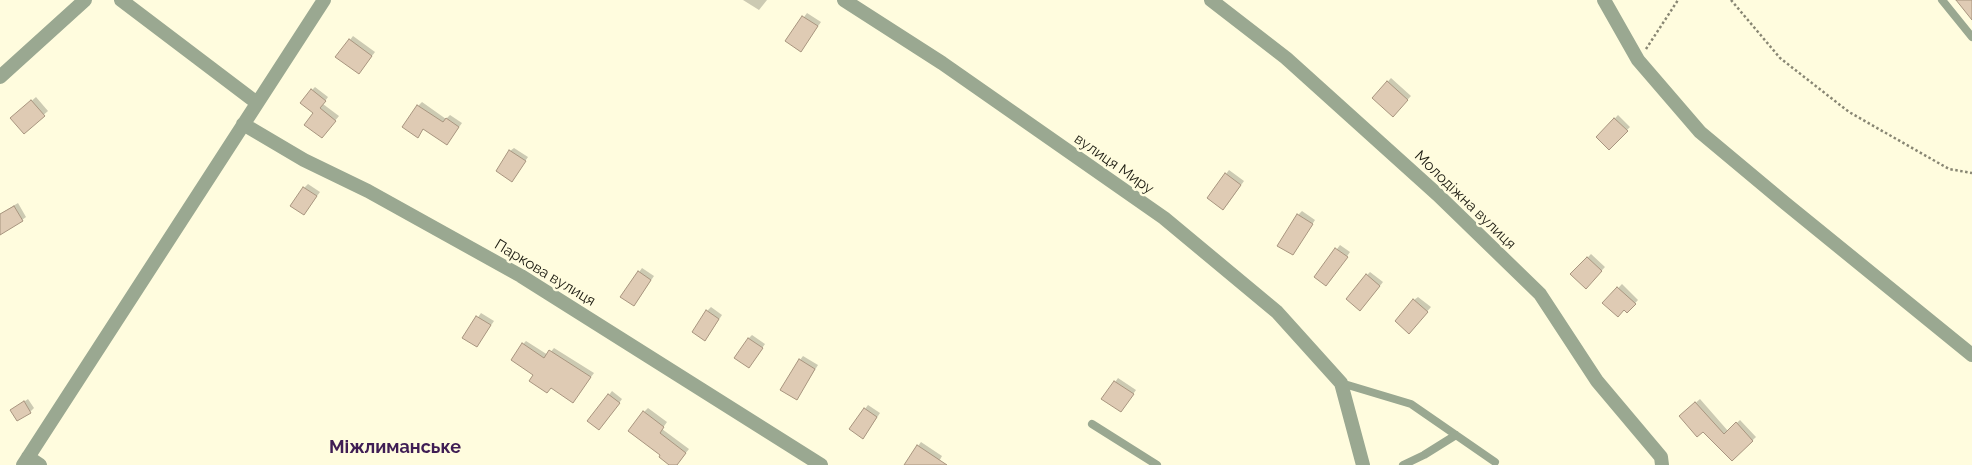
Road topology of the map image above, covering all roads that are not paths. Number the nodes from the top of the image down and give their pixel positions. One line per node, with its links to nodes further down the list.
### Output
1 (85, 0): 9 (street)
2 (121, 0): 10 (street)
3 (324, 0): 10 (street)
4 (844, 0): 13 (street, вулиця Миру)
5 (1211, 0): 16 (street, Молодіжна вулиця)
6 (1604, 0): 12 (street)
7 (1942, 0): 8 (lane)
8 (1972, 37)
9 (0, 77)
10 (257, 103): 11 (street)
11 (243, 124): 17 (street); 19 (street, Паркова вулиця)
12 (1972, 355)
13 (1341, 383): 15 (lane); 21 (street)
14 (1092, 424): 20 (lane)
15 (1456, 434): 18 (lane); 22 (lane)
16 (1662, 461)
17 (30, 462)
18 (1495, 462)
19 (821, 465)
20 (1156, 465)
21 (1363, 465)
22 (1403, 465)

